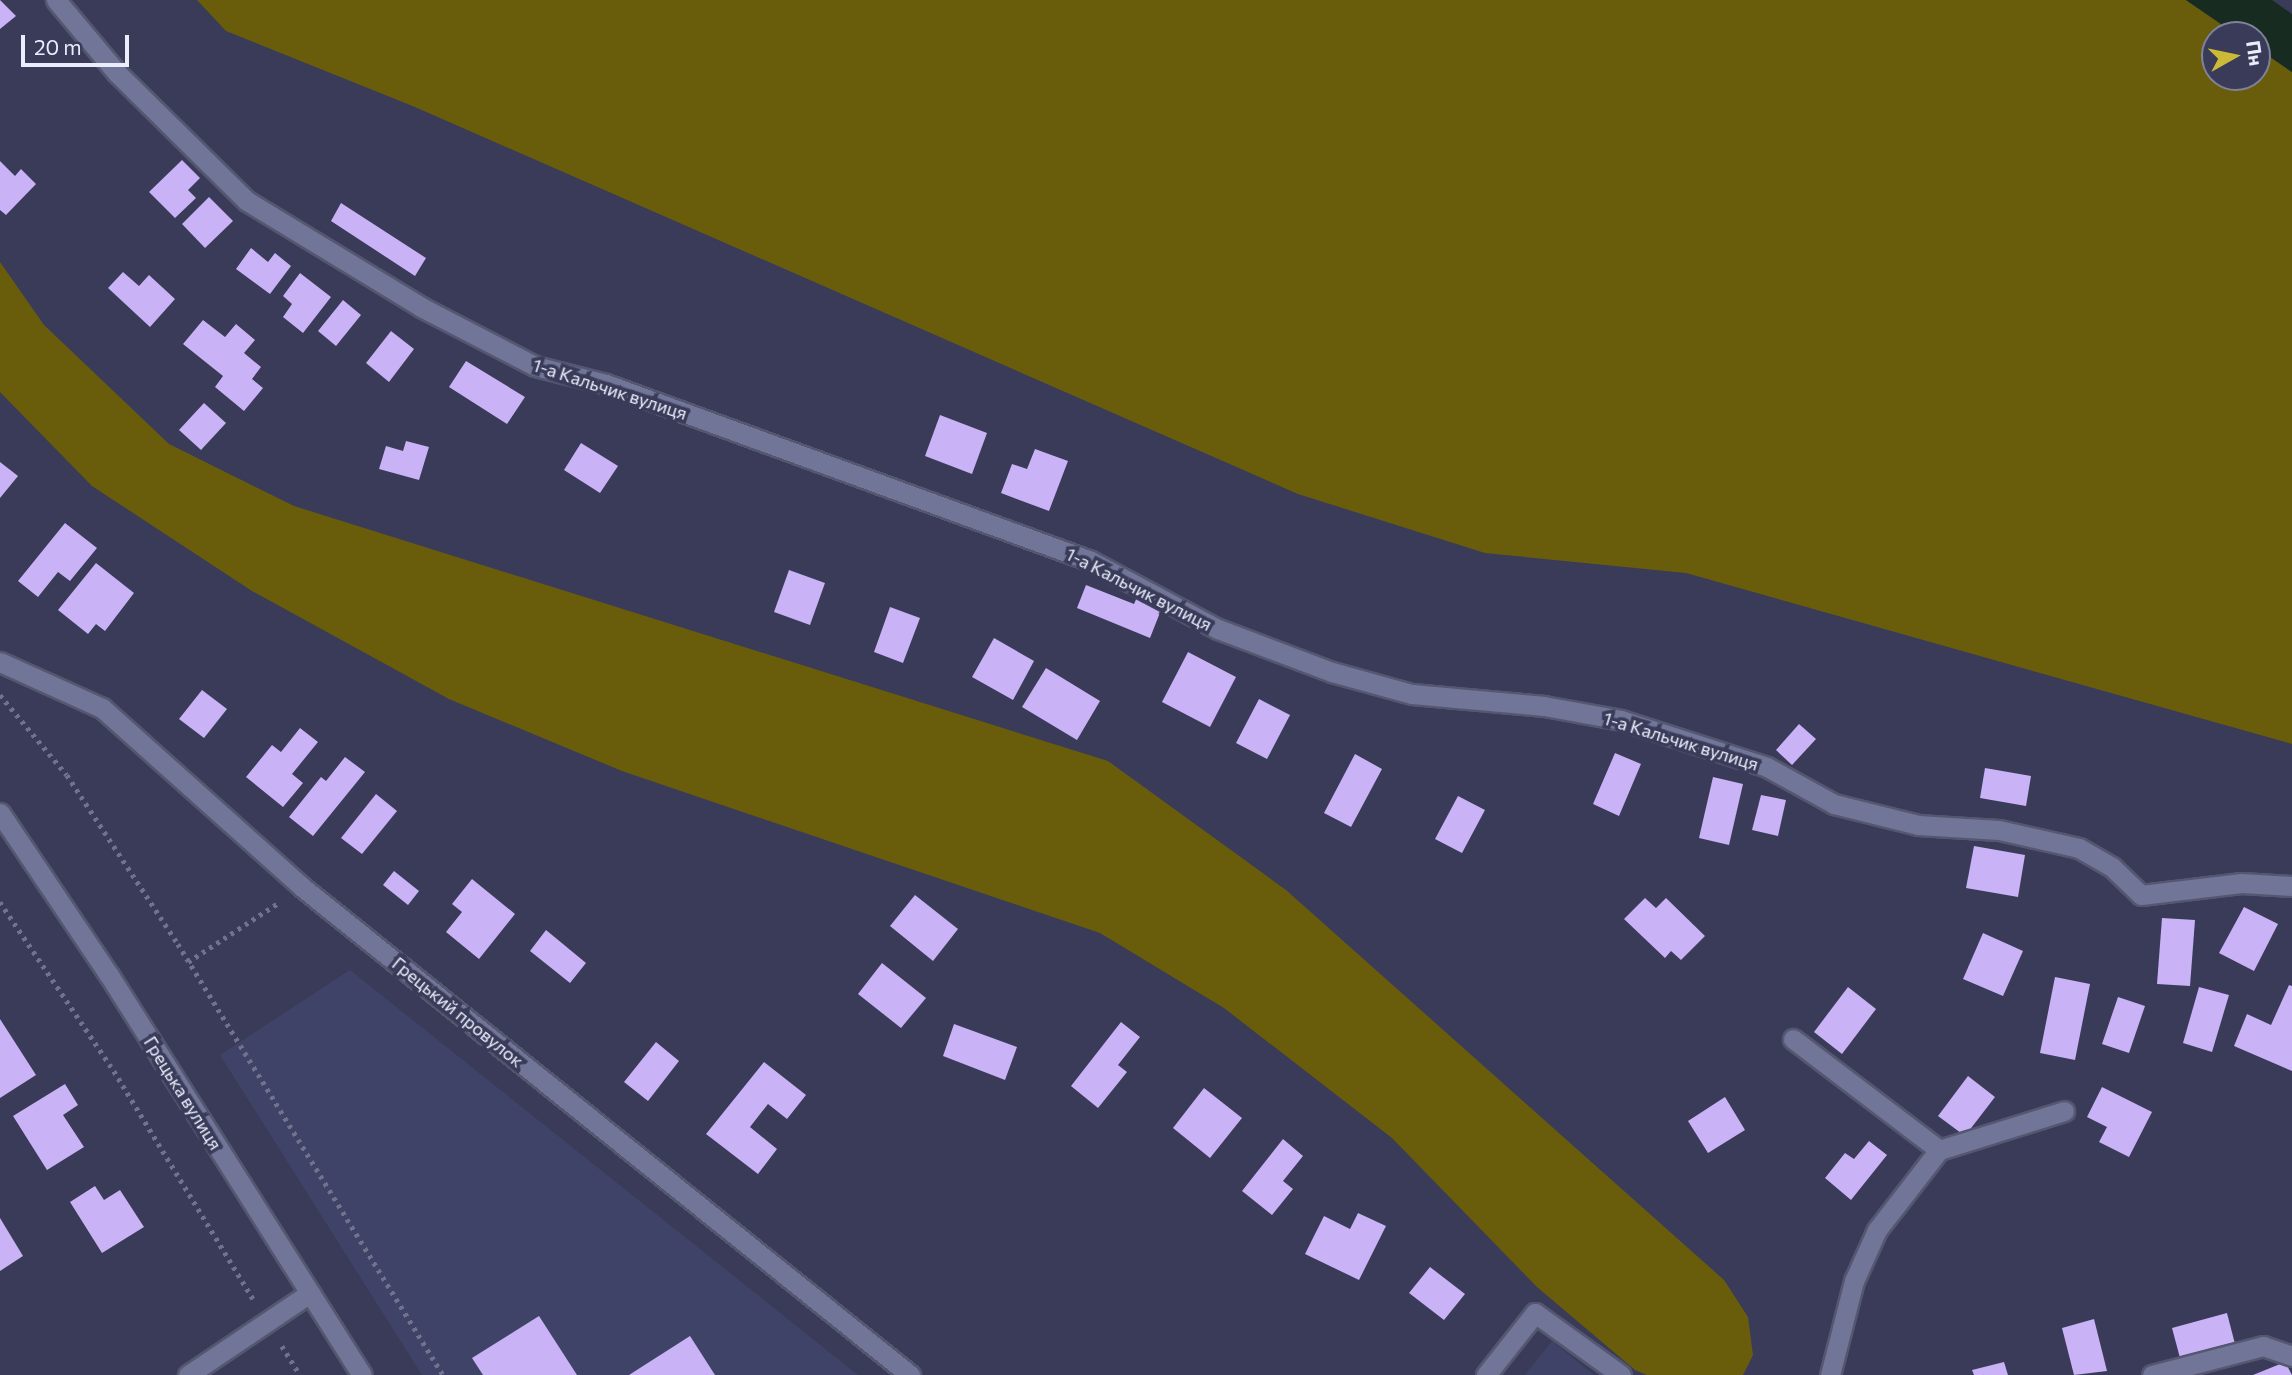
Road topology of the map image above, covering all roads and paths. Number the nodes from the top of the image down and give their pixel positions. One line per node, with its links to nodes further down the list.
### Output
1 (56, 0): 5 (street, 1-а Кальчик вулиця)
2 (0, 662): 6 (street, Грецький провулок)
3 (0, 695): 8 (path)
4 (0, 813): 12 (street, Грецька вулиця)
5 (2292, 886)
6 (302, 887): 8 (path); 19 (street, Грецький провулок)
7 (0, 901): 13 (path)
8 (188, 962): 18 (path)
9 (1793, 1038): 11 (street)
10 (2064, 1111): 11 (street)
11 (1939, 1150): 21 (street)
12 (310, 1293): 13 (street); 17 (street, Грецька вулиця)
13 (267, 1322): 16 (street)
14 (2292, 1356): 22 (street)
15 (1491, 1372): 20 (street)
16 (188, 1375)
17 (362, 1375)
18 (443, 1375)
19 (910, 1375)
20 (1621, 1375)
21 (1830, 1375)
22 (2152, 1375)

